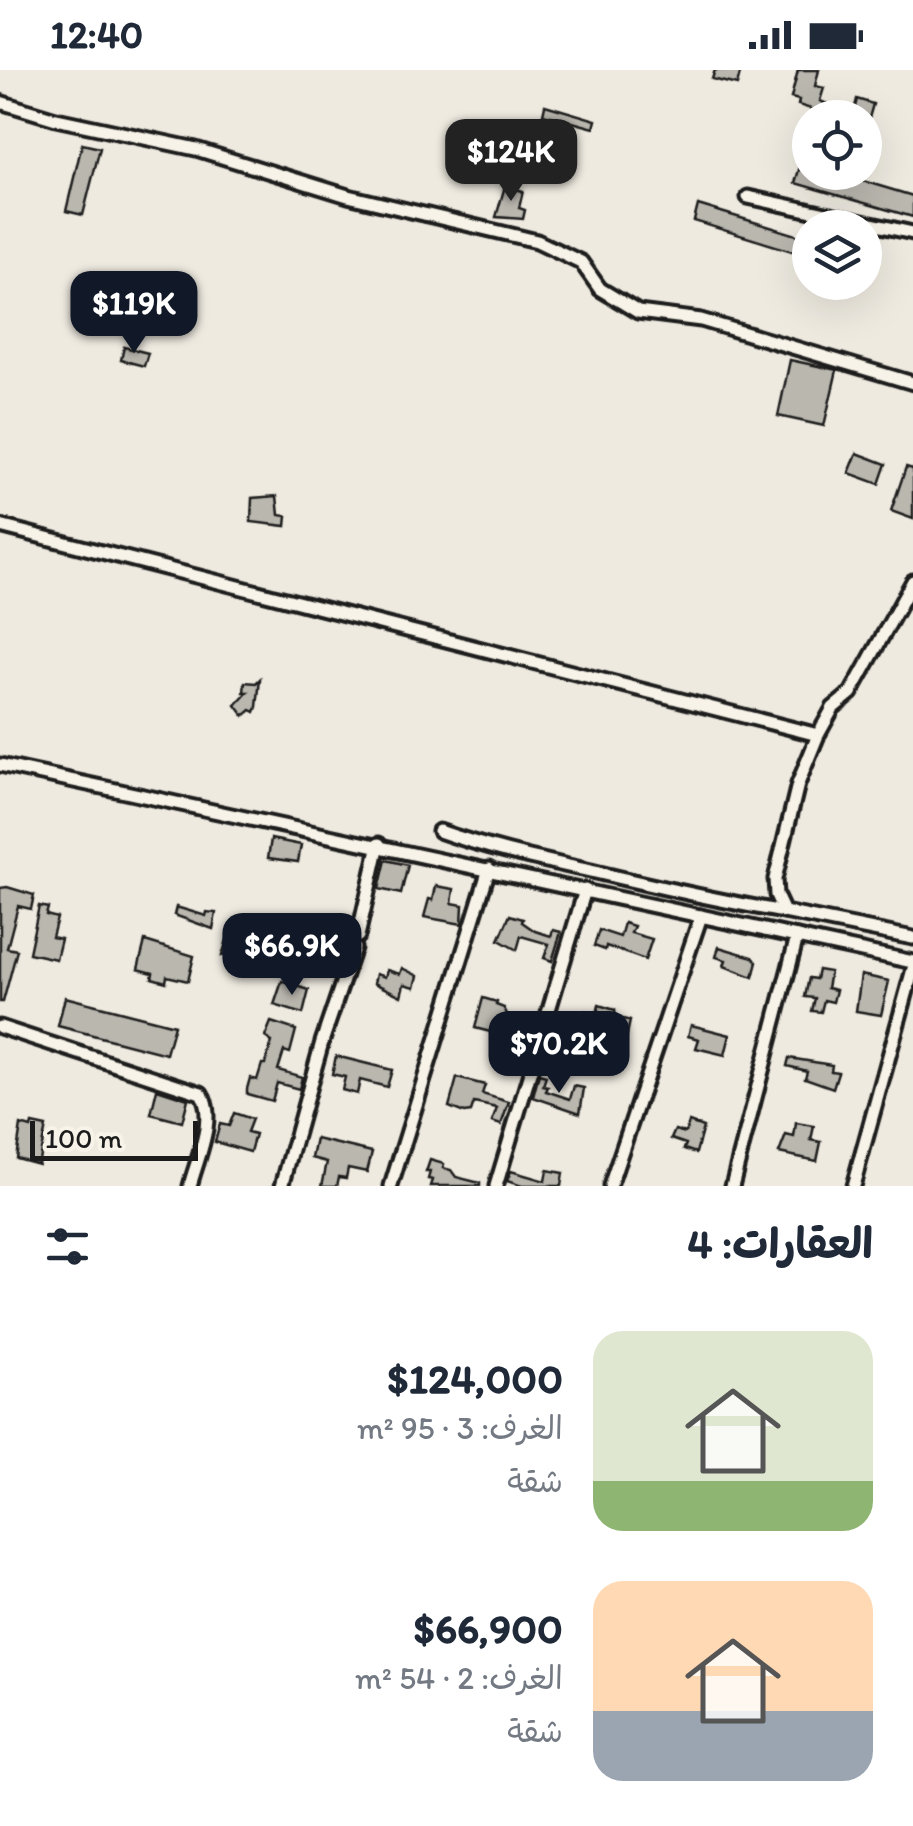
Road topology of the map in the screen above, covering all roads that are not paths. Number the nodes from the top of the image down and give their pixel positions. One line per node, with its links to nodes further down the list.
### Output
1 (0, 102): 4 (street)
2 (748, 196): 3 (street)
3 (913, 234)
4 (913, 384)
5 (0, 526): 7 (street)
6 (913, 581): 7 (street)
7 (818, 736): 13 (street)
8 (0, 765): 10 (street)
9 (439, 830): 13 (street)
10 (378, 844): 11 (street); 20 (street)
11 (489, 869): 12 (street); 21 (street)
12 (585, 890): 14 (street); 22 (street)
13 (784, 912): 16 (street)
14 (701, 916): 15 (street); 23 (street)
15 (797, 937): 17 (street); 24 (street)
16 (913, 938)
17 (913, 966): 25 (street)
18 (0, 1027): 19 (street)
19 (190, 1186)
20 (282, 1186)
21 (391, 1186)
22 (496, 1186)
23 (610, 1186)
24 (732, 1186)
25 (853, 1186)

